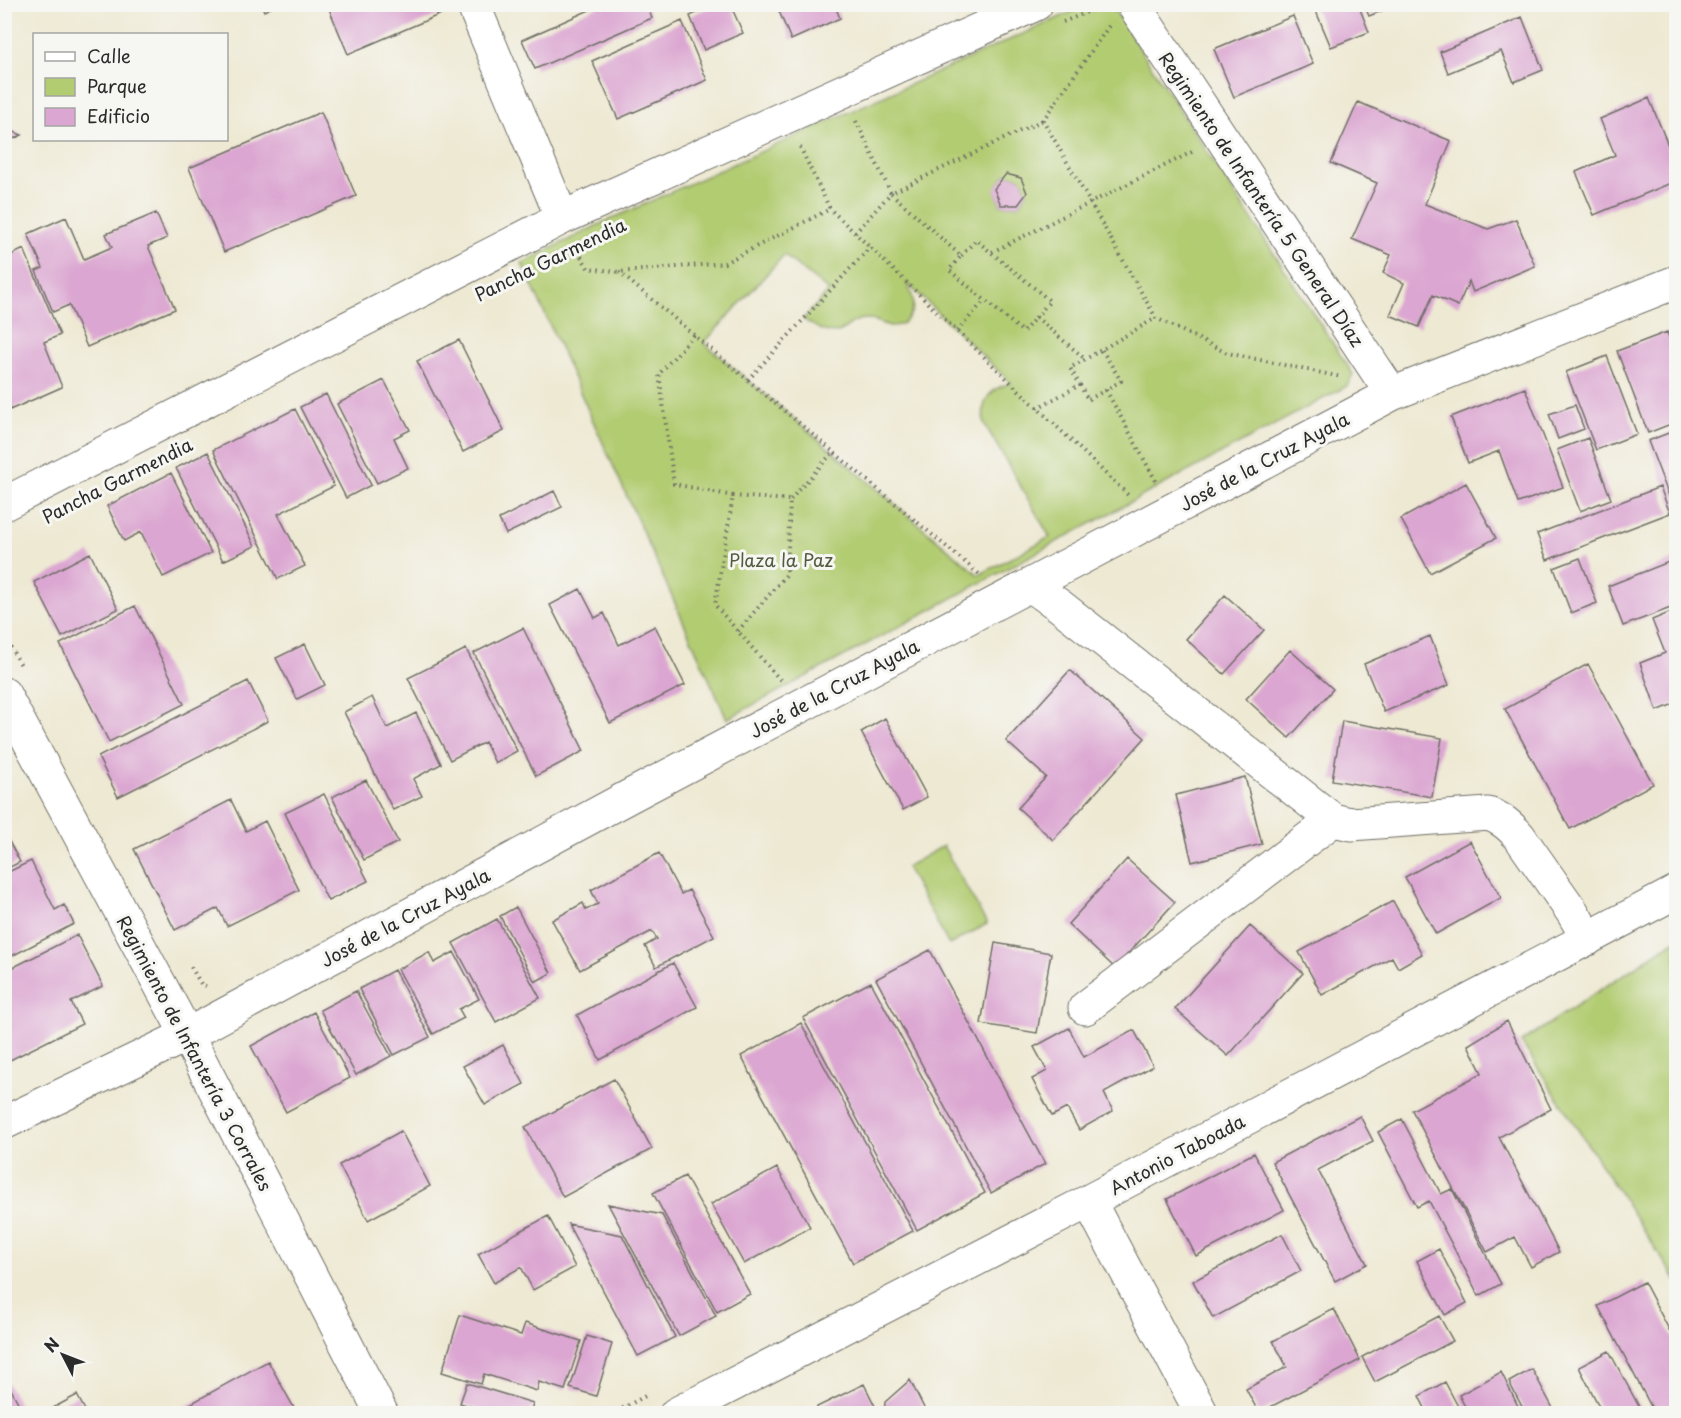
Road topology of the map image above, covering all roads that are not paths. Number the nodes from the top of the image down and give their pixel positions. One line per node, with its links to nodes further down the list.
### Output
1 (473, 4): 4 (street)
2 (1118, 11): 6 (street, Regimiento de Infantería 5 General Díaz)
3 (1047, 15): 4 (street, Pancha Garmendia)
4 (568, 231): 7 (street, Pancha Garmendia)
5 (1677, 282): 6 (street, José de la Cruz Ayala)
6 (1392, 394): 8 (street, José de la Cruz Ayala)
7 (4, 504)
8 (1030, 585): 10 (street); 14 (street, José de la Cruz Ayala)
9 (4, 694): 14 (street, Regimiento de Infantería 3 Corrales)
10 (1334, 820): 12 (street); 13 (street)
11 (1677, 892): 12 (street, Antonio Taboada)
12 (1588, 939): 16 (street, Antonio Taboada)
13 (1085, 1008)
14 (187, 1035): 15 (street, José de la Cruz Ayala); 17 (street, Regimiento de Infantería 3 Corrales)
15 (4, 1123)
16 (1089, 1201): 18 (street, Antonio Taboada); 19 (street)
17 (382, 1413)
18 (676, 1413)
19 (1202, 1413)

